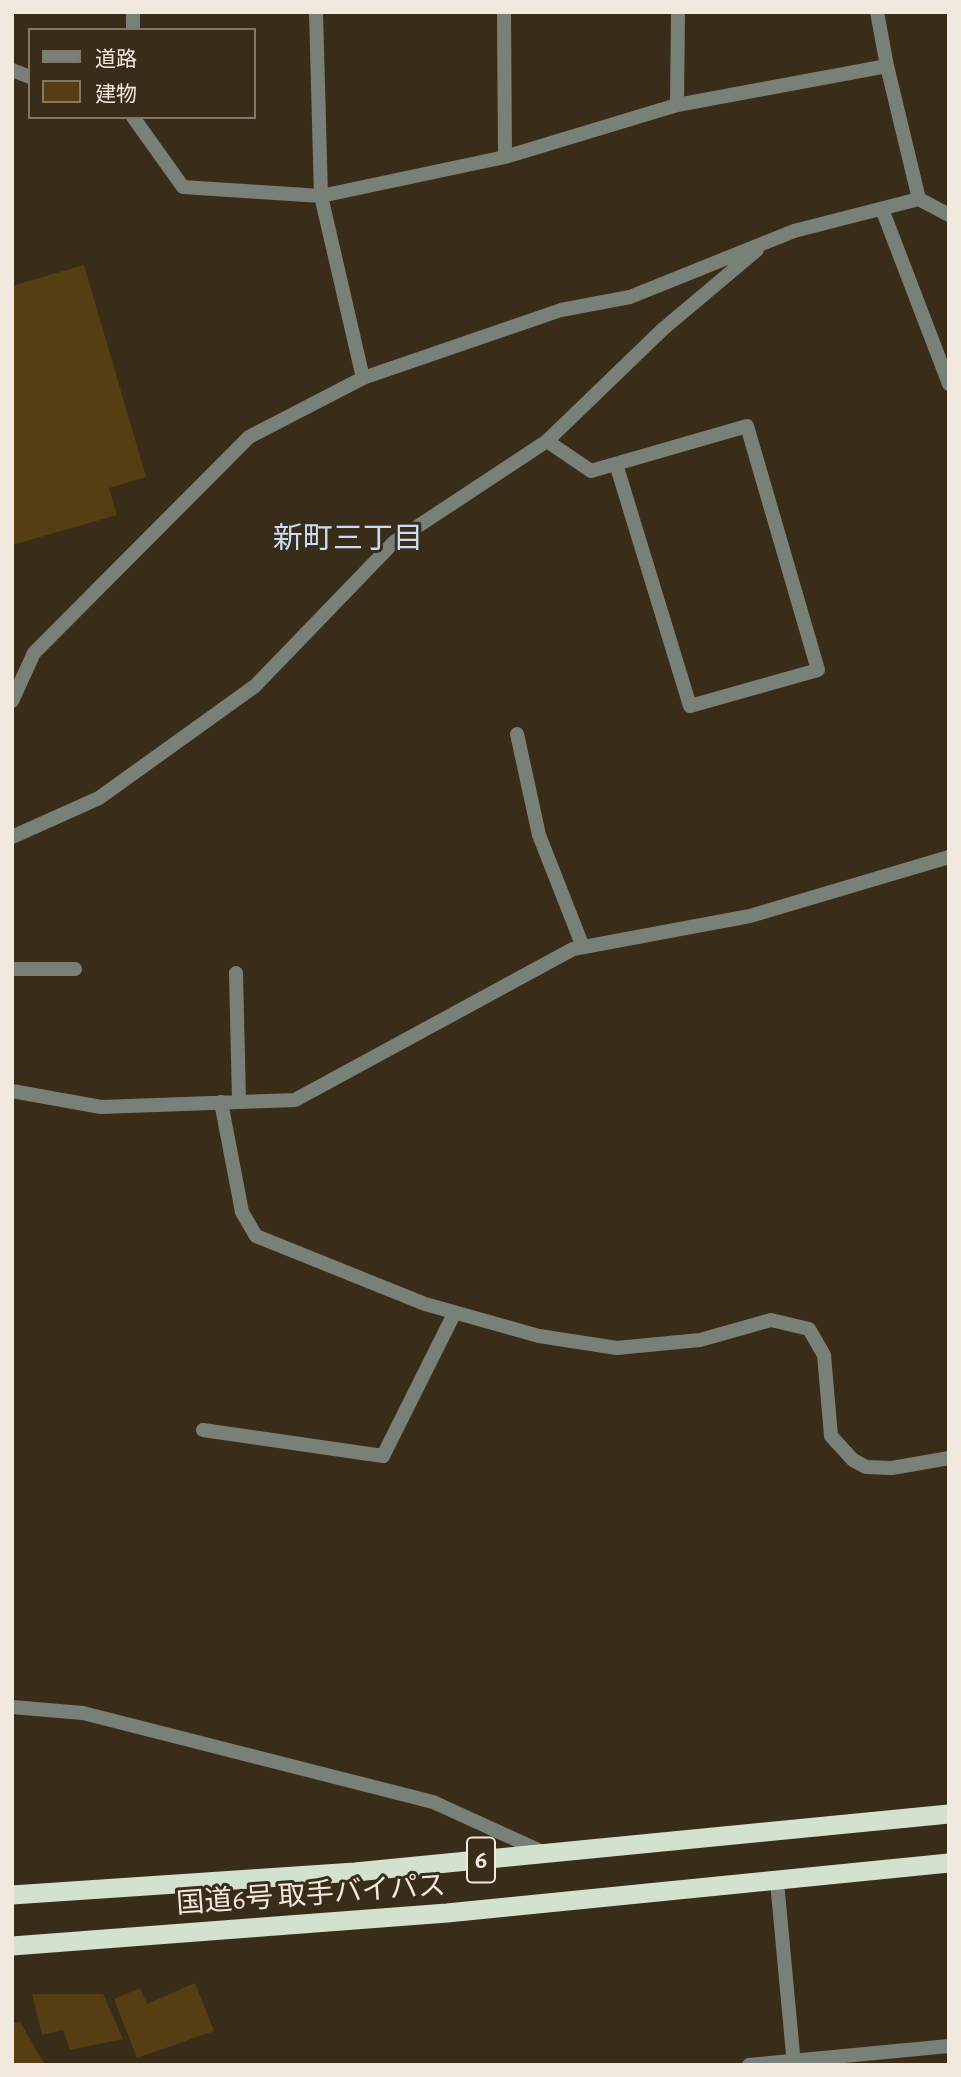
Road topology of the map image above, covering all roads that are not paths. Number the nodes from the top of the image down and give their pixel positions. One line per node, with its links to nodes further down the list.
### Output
1 (316, 12): 9 (street)
2 (504, 12): 8 (street)
3 (678, 12): 6 (street)
4 (877, 12): 5 (street)
5 (887, 66): 6 (street); 10 (street)
6 (677, 105): 8 (street)
7 (135, 119): 9 (street)
8 (505, 157): 9 (street)
9 (321, 196): 14 (street)
10 (919, 199): 11 (street); 12 (street)
11 (882, 209): 13 (street); 15 (street)
12 (949, 215)
13 (766, 242): 14 (street); 16 (street)
14 (363, 378): 18 (street)
15 (949, 384)
16 (547, 441): 17 (street); 20 (street)
17 (616, 464): 17 (street)
18 (12, 701)
19 (517, 734): 22 (street)
20 (12, 837)
21 (949, 857): 22 (street)
22 (583, 947): 27 (street)
23 (75, 969): 24 (street)
24 (12, 970)
25 (236, 973): 27 (street)
26 (12, 1091): 28 (street)
27 (239, 1101): 28 (street)
28 (221, 1102): 29 (street)
29 (454, 1314): 30 (street); 31 (street)
30 (203, 1430)
31 (949, 1458)
32 (12, 1707): 34 (street)
33 (949, 1814): 34 (highway, 国道6号 取手バイパス / 6)
34 (548, 1854): 37 (highway, 国道6号 取手バイパス / 6)
35 (949, 1863): 36 (highway, 国道6号 取手バイパス / 6)
36 (777, 1882): 38 (highway, 国道6号 取手バイパス / 6); 40 (street)
37 (12, 1895)
38 (12, 1946)
39 (949, 2046): 40 (street)
40 (794, 2062): 41 (street)
41 (749, 2065)

